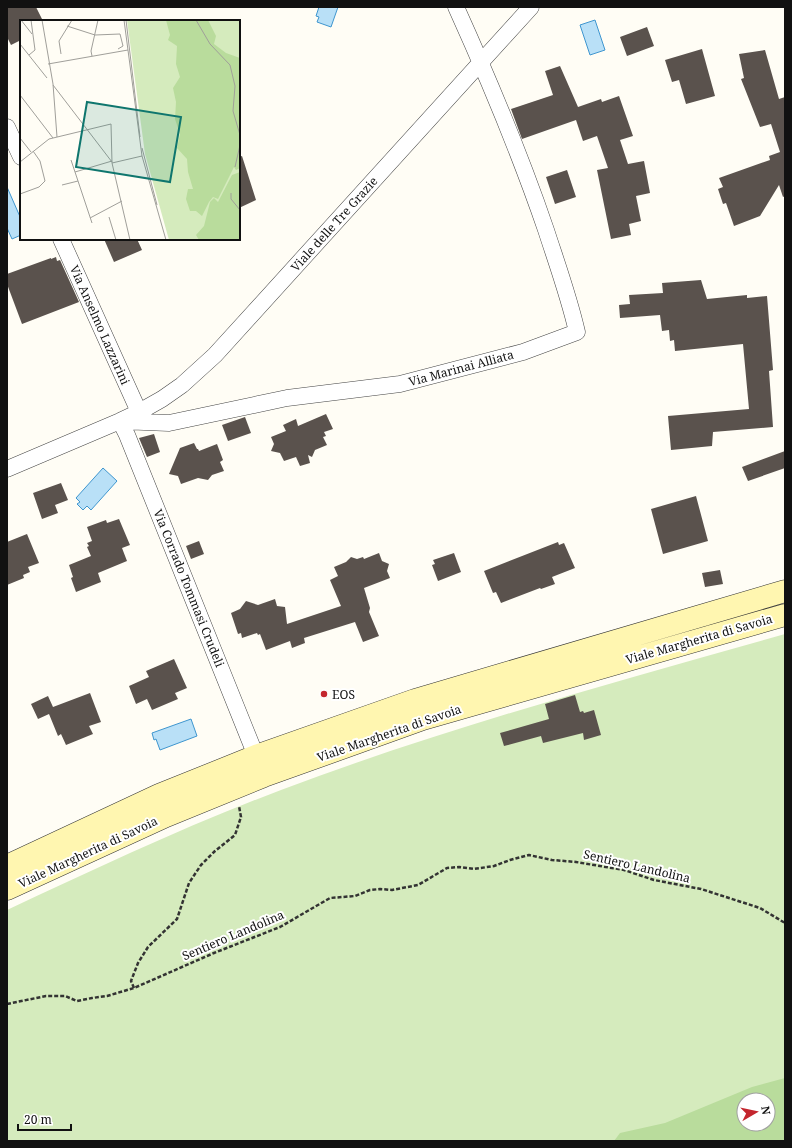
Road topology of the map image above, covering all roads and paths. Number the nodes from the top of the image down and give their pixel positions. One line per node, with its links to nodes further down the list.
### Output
1 (456, 7): 3 (street, Via Marinai Alliata)
2 (532, 7): 3 (street, Viale delle Tre Grazie)
3 (481, 62): 7 (street, Viale delle Tre Grazie); 8 (street, Via Marinai Alliata)
4 (7, 128): 5 (street)
5 (20, 155)
6 (61, 240): 7 (street, Via Anselmo Lazzarini)
7 (139, 412): 8 (street, Viale delle Tre Grazie)
8 (120, 421): 9 (street, Via Marinai Alliata); 12 (street, Via Corrado Tommasi Crudeli)
9 (7, 469)
10 (785, 591): 12 (street, Viale Margherita di Savoia)
11 (785, 615): 15 (street, Viale Margherita di Savoia)
12 (256, 756): 14 (street, Viale Margherita di Savoia)
13 (238, 804): 17 (path)
14 (7, 866)
15 (7, 889)
16 (785, 923): 17 (path, Sentiero Landolina)
17 (134, 988): 18 (path, Sentiero Landolina)
18 (7, 1004)

